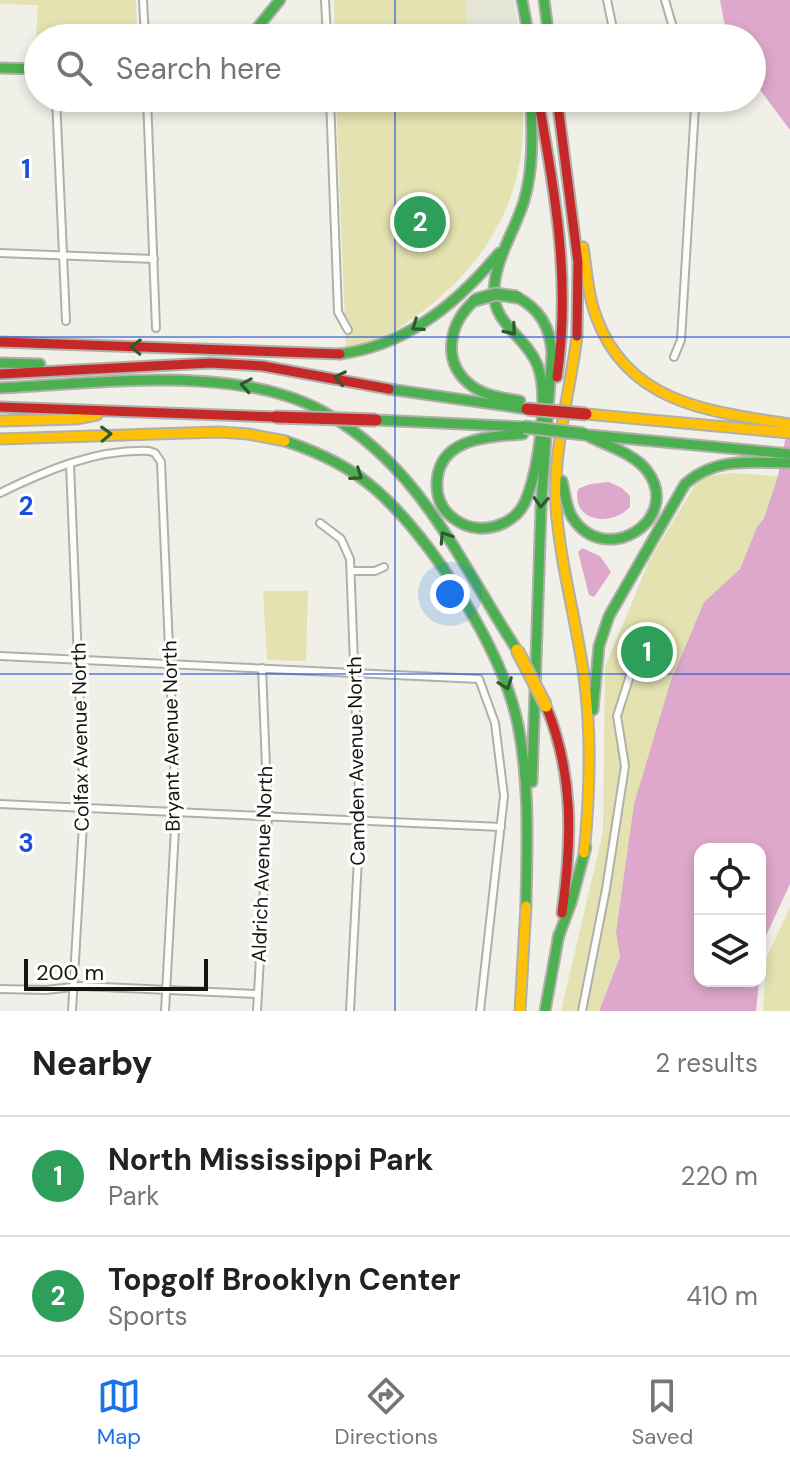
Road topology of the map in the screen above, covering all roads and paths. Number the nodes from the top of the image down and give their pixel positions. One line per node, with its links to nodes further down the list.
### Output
1 (143, 0): 8 (street)
2 (280, 0): 9 (main road)
3 (325, 0): 10 (street)
4 (522, 0): 11 (main road)
5 (544, 0): 12 (main road)
6 (607, 0): 13 (street)
7 (665, 0): 14 (street)
8 (144, 24)
9 (260, 24)
10 (326, 24)
11 (526, 24)
12 (547, 24)
13 (612, 24)
14 (672, 24)
15 (0, 68): 16 (main road)
16 (24, 69)
17 (57, 112): 27 (street)
18 (148, 112): 28 (street)
19 (331, 112): 31 (street)
20 (531, 112): 25 (main road)
21 (540, 112): 39 (main road)
22 (559, 112): 24 (main road)
23 (695, 112): 33 (street)
24 (561, 127): 38 (main road); 44 (main road)
25 (523, 207): 32 (main road, one-way to 32); 46 (main road, one-way to 46)
26 (0, 253): 27 (street)
27 (62, 255): 28 (street); 29 (street)
28 (154, 259): 30 (street)
29 (66, 321)
30 (156, 328)
31 (348, 330)
32 (0, 344)
33 (674, 357)
34 (0, 363): 35 (main road)
35 (76, 368): 36 (main road); 40 (main road, one-way to 35)
36 (0, 374)
37 (0, 388): 74 (main road, one-way to 37, bridge)
38 (568, 389): 48 (main road); 72 (main road)
39 (549, 397): 40 (main road, bridge); 73 (main road, one-way to 73)
40 (528, 406): 44 (main road, bridge)
41 (0, 408): 42 (main road)
42 (113, 412): 43 (main road); 46 (main road, bridge)
43 (0, 421)
44 (758, 424): 45 (main road); 47 (main road)
45 (790, 424)
46 (524, 430): 48 (main road, bridge)
47 (790, 433)
48 (584, 434): 53 (main road)
49 (66, 436): 50 (main road); 51 (main road); 73 (main road, one-way to 73)
50 (0, 439)
51 (0, 447)
52 (790, 454): 53 (main road)
53 (755, 457): 54 (main road); 72 (main road)
54 (790, 463)
55 (70, 464): 56 (street); 62 (street, Colfax Avenue North); 63 (street, Bryant Avenue North)
56 (0, 493)
57 (320, 523): 59 (street, Camden Avenue North)
58 (384, 567): 59 (street)
59 (351, 571): 65 (street, Camden Avenue North)
60 (661, 647): 86 (street)
61 (0, 656): 62 (street)
62 (78, 659): 63 (street); 67 (street, Colfax Avenue North)
63 (170, 664): 64 (street); 68 (street, Bryant Avenue North)
64 (262, 668): 65 (street); 69 (street, Aldrich Avenue North)
65 (354, 672): 70 (street, Camden Avenue North); 71 (street)
66 (0, 804): 67 (street)
67 (84, 807): 68 (street); 75 (street, Colfax Avenue North)
68 (176, 811): 69 (street); 77 (street, Bryant Avenue North)
69 (268, 816): 70 (street); 78 (street, Aldrich Avenue North)
70 (360, 820): 71 (street); 82 (street, Camden Avenue North)
71 (501, 827): 83 (street)
72 (584, 853): 74 (main road)
73 (527, 882): 84 (main road)
74 (558, 938): 85 (main road)
75 (74, 987): 76 (street); 77 (street); 79 (street, Colfax Avenue North)
76 (0, 989)
77 (166, 990): 78 (street); 80 (street, Bryant Avenue North)
78 (258, 994): 81 (street, Aldrich Avenue North)
79 (72, 1011)
80 (165, 1011)
81 (257, 1011)
82 (350, 1011)
83 (480, 1011)
84 (520, 1011)
85 (545, 1011)
86 (582, 1011)

